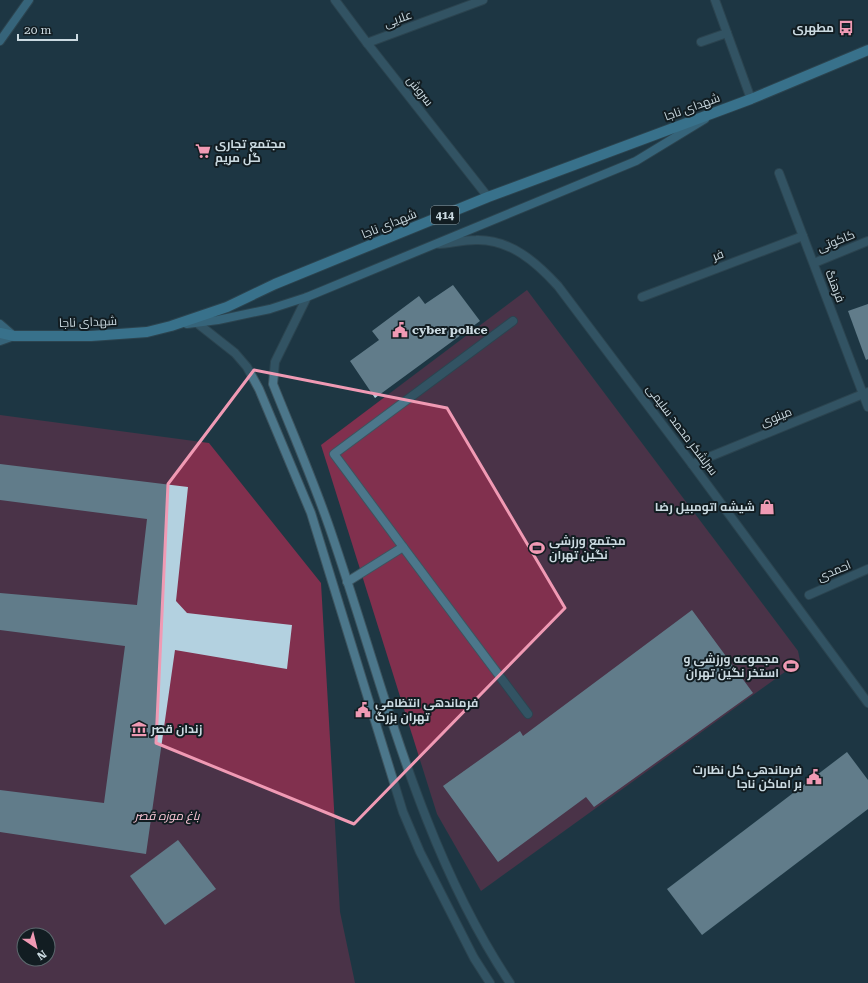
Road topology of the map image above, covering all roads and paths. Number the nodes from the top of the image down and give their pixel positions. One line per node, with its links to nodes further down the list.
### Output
1 (29, 0): 6 (main road)
2 (335, 0): 8 (street, سروش)
3 (483, 0): 8 (street, علایی)
4 (715, 0): 5 (street)
5 (728, 33): 7 (street); 10 (street)
6 (0, 41)
7 (701, 42)
8 (367, 43): 13 (street, سروش)
9 (868, 50): 10 (main road, شهدای ناجا / 414)
10 (751, 99): 11 (main road, شهدای ناجا / 414)
11 (723, 109): 13 (main road, شهدای ناجا / 414); 16 (main road)
12 (780, 174): 14 (street, فرهنگ)
13 (488, 197): 23 (main road, شهدای ناجا / 414)
14 (803, 236): 17 (street, فرهنگ); 19 (street, فر)
15 (868, 241): 17 (street, کاکوتی)
16 (433, 245): 18 (main road); 29 (street, سرلشکر محمد سلیمی)
17 (814, 264): 27 (street, فرهنگ)
18 (307, 297): 21 (main road); 32 (street)
19 (642, 297)
20 (513, 321): 30 (street)
21 (197, 322): 23 (main road); 36 (street)
22 (0, 324): 25 (main road)
23 (171, 326): 25 (main road, شهدای ناجا / 414)
24 (0, 333): 25 (main road, شهدای ناجا / 414)
25 (14, 336): 26 (main road)
26 (0, 341)
27 (866, 393): 28 (street, فرهنگ); 29 (street, مینوی)
28 (868, 407)
29 (692, 464): 34 (street, سرلشکر محمد سلیمی)
30 (403, 548): 32 (street); 35 (street)
31 (868, 569): 33 (street, احمدی)
32 (347, 582): 37 (street)
33 (809, 594)
34 (868, 703)
35 (528, 714)
36 (490, 983)
37 (510, 983)

